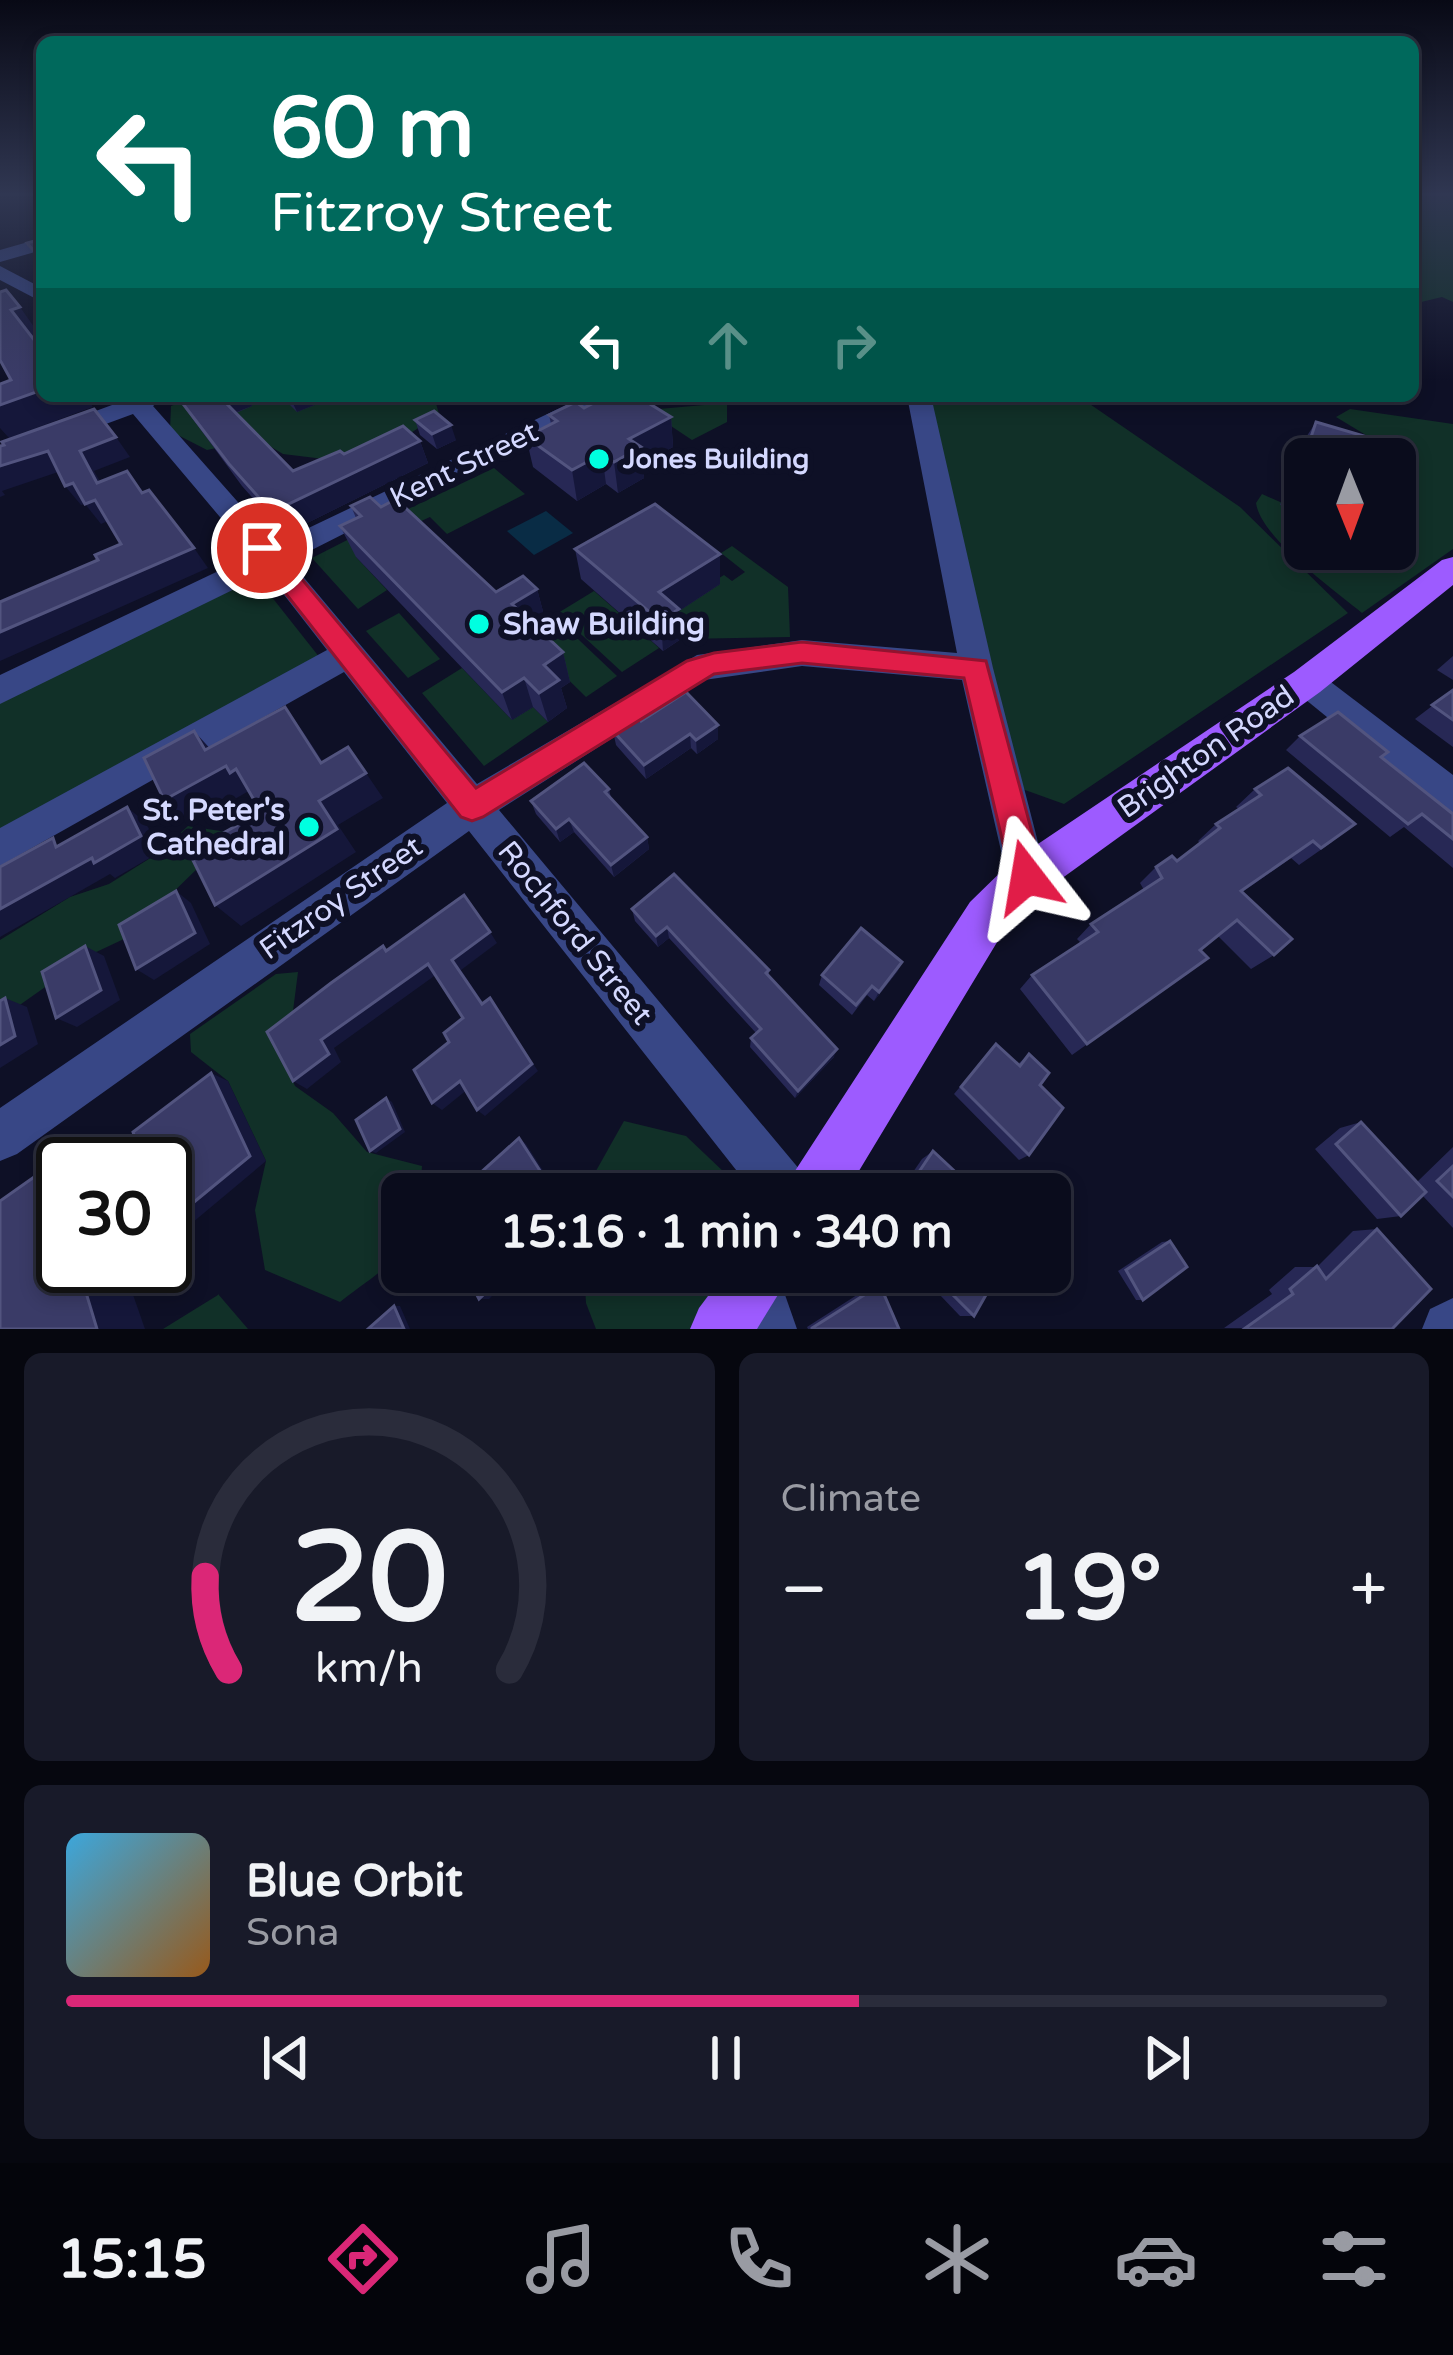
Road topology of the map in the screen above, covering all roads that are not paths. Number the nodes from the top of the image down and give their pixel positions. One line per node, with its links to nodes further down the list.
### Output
1 (0, 272): 2 (street)
2 (36, 294)
3 (36, 300): 4 (street)
4 (16, 308)
5 (132, 402): 9 (street)
6 (145, 402): 10 (street, Rochford Street)
7 (592, 402): 10 (street, Kent Street)
8 (920, 402): 13 (street)
9 (0, 455)
10 (272, 560): 12 (street, Rochford Street); 15 (street, Kent Street)
11 (1453, 568): 14 (main road, Brighton Road)
12 (348, 654): 17 (street, Rochford Street); 18 (street)
13 (976, 668): 17 (street, Fitzroy Street); 19 (street)
14 (1307, 682): 16 (street); 19 (main road, Brighton Road)
15 (0, 690)
16 (1453, 796)
17 (472, 807): 20 (street, Fitzroy Street); 21 (street, Rochford Street)
18 (0, 848)
19 (1027, 877): 22 (main road, Brighton Road)
20 (0, 1137)
21 (770, 1173)
22 (826, 1173)

